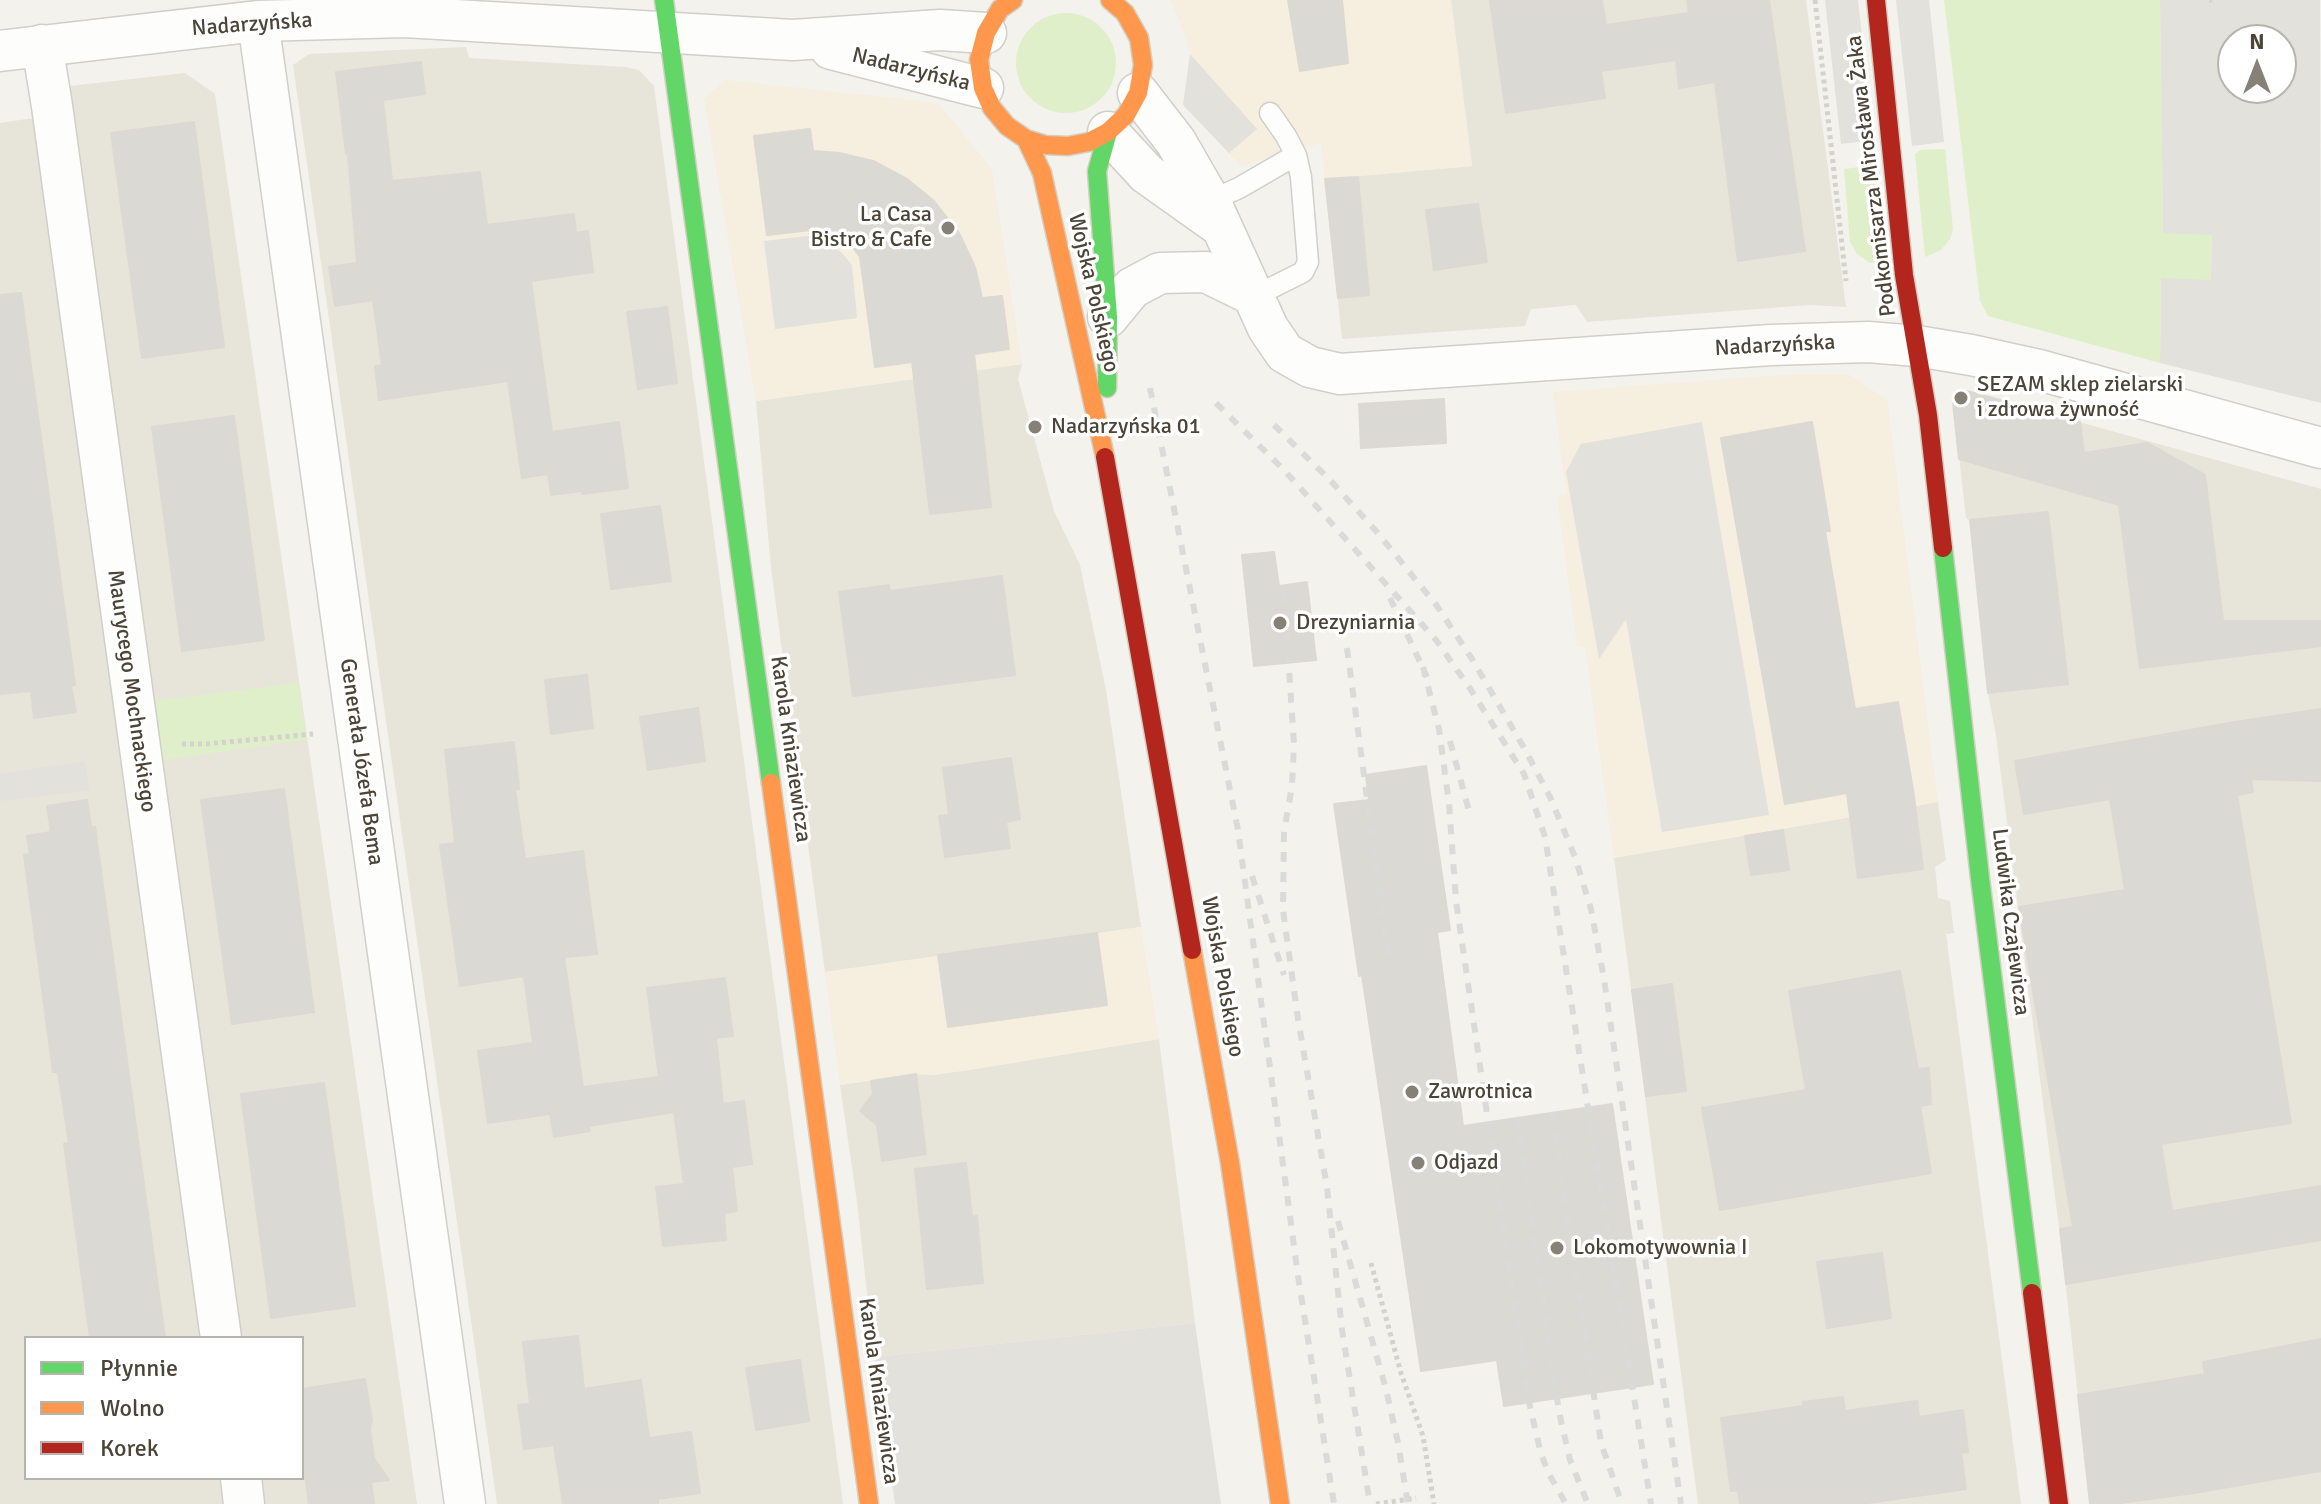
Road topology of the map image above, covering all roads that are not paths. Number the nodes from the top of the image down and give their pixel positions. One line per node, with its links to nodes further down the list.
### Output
1 (1013, 0): 6 (street)
2 (1110, 0): 11 (street)
3 (1876, 0): 19 (street, Podkomisarza Mirosława Żaka)
4 (666, 16): 5 (street, Nadarzyńska); 7 (street, Nadarzyńska); 26 (street, Karola Kniaziewicza)
5 (258, 21): 8 (street, Nadarzyńska); 25 (street, Generała Józefa Bema)
6 (986, 33): 7 (street, Nadarzyńska); 10 (street)
7 (793, 40): 10 (street, Nadarzyńska)
8 (42, 45): 9 (street, Nadarzyńska); 22 (street, Maurycego Mochnackiego)
9 (0, 51)
10 (983, 88): 14 (street)
11 (1138, 93): 13 (street); 16 (street, Nadarzyńska)
12 (1270, 113): 15 (lane)
13 (1108, 132): 14 (street); 16 (street); 18 (street, Wojska Polskiego)
14 (1026, 139): 21 (street, Wojska Polskiego)
15 (1296, 155): 16 (lane); 17 (lane)
16 (1216, 214): 17 (street, Nadarzyńska)
17 (1255, 296): 18 (street); 19 (street, Nadarzyńska)
18 (1108, 317): 21 (street, Wojska Polskiego)
19 (1917, 346): 20 (street, Nadarzyńska); 28 (street, Ludwika Czajewicza)
20 (2321, 448)
21 (1106, 461): 27 (street, Wojska Polskiego)
22 (221, 1336)
23 (241, 1480): 24 (street)
24 (244, 1504)
25 (465, 1504)
26 (869, 1504)
27 (1280, 1504)
28 (2059, 1504)

